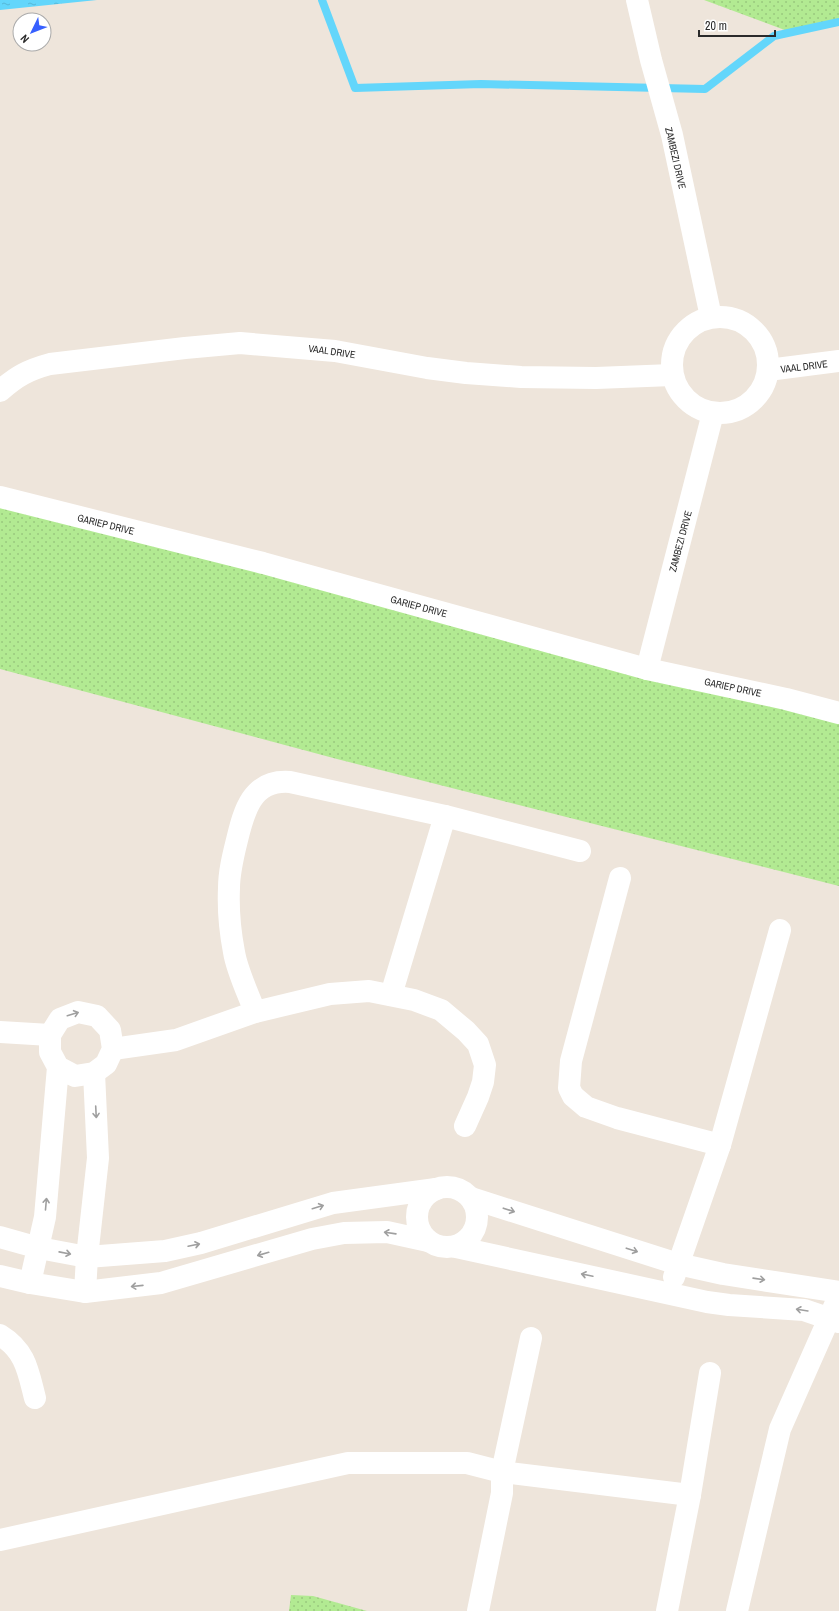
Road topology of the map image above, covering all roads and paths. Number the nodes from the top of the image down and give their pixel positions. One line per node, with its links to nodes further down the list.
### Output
1 (637, 0): 2 (street, ZAMBEZI DRIVE)
2 (711, 317): 4 (street); 5 (street)
3 (839, 361): 4 (street, VAAL DRIVE)
4 (768, 370): 7 (street)
5 (672, 375): 6 (street, VAAL DRIVE); 7 (street)
6 (0, 391)
7 (714, 413): 9 (street, ZAMBEZI DRIVE)
8 (0, 497): 9 (street, GARIEP DRIVE)
9 (647, 669): 10 (street, GARIEP DRIVE)
10 (839, 713)
11 (445, 816): 12 (street); 15 (street); 16 (street)
12 (580, 852)
13 (620, 878): 23 (street)
14 (780, 930): 23 (street)
15 (391, 995): 16 (street); 22 (street)
16 (255, 1012): 19 (street)
17 (0, 1032): 18 (street)
18 (50, 1035): 19 (street, one-way to 19); 20 (street)
19 (113, 1049): 21 (street)
20 (58, 1067): 21 (street); 29 (street, one-way to 20)
21 (94, 1074): 30 (street, one-way to 30)
22 (465, 1126)
23 (720, 1145): 31 (street)
24 (436, 1189): 25 (street); 27 (street); 30 (street, one-way to 24)
25 (471, 1198): 28 (street); 31 (street, one-way to 31)
26 (0, 1238): 29 (street)
27 (428, 1241): 28 (street); 34 (street, one-way to 34)
28 (456, 1247): 36 (street, one-way to 28)
29 (39, 1248): 30 (street, one-way to 30); 33 (street)
30 (87, 1257): 34 (street)
31 (678, 1264): 35 (street, one-way to 35); 36 (street)
32 (0, 1276): 33 (street)
33 (30, 1283): 34 (street)
34 (84, 1292)
35 (839, 1292)
36 (668, 1294): 38 (street, one-way to 36)
37 (839, 1295): 38 (street)
38 (834, 1320): 48 (street)
39 (0, 1335): 42 (street)
40 (531, 1338): 43 (street)
41 (710, 1373): 44 (street)
42 (35, 1398)
43 (502, 1472): 44 (street); 45 (street); 46 (street)
44 (690, 1495): 47 (street)
45 (0, 1540)
46 (478, 1611)
47 (667, 1611)
48 (737, 1611)

